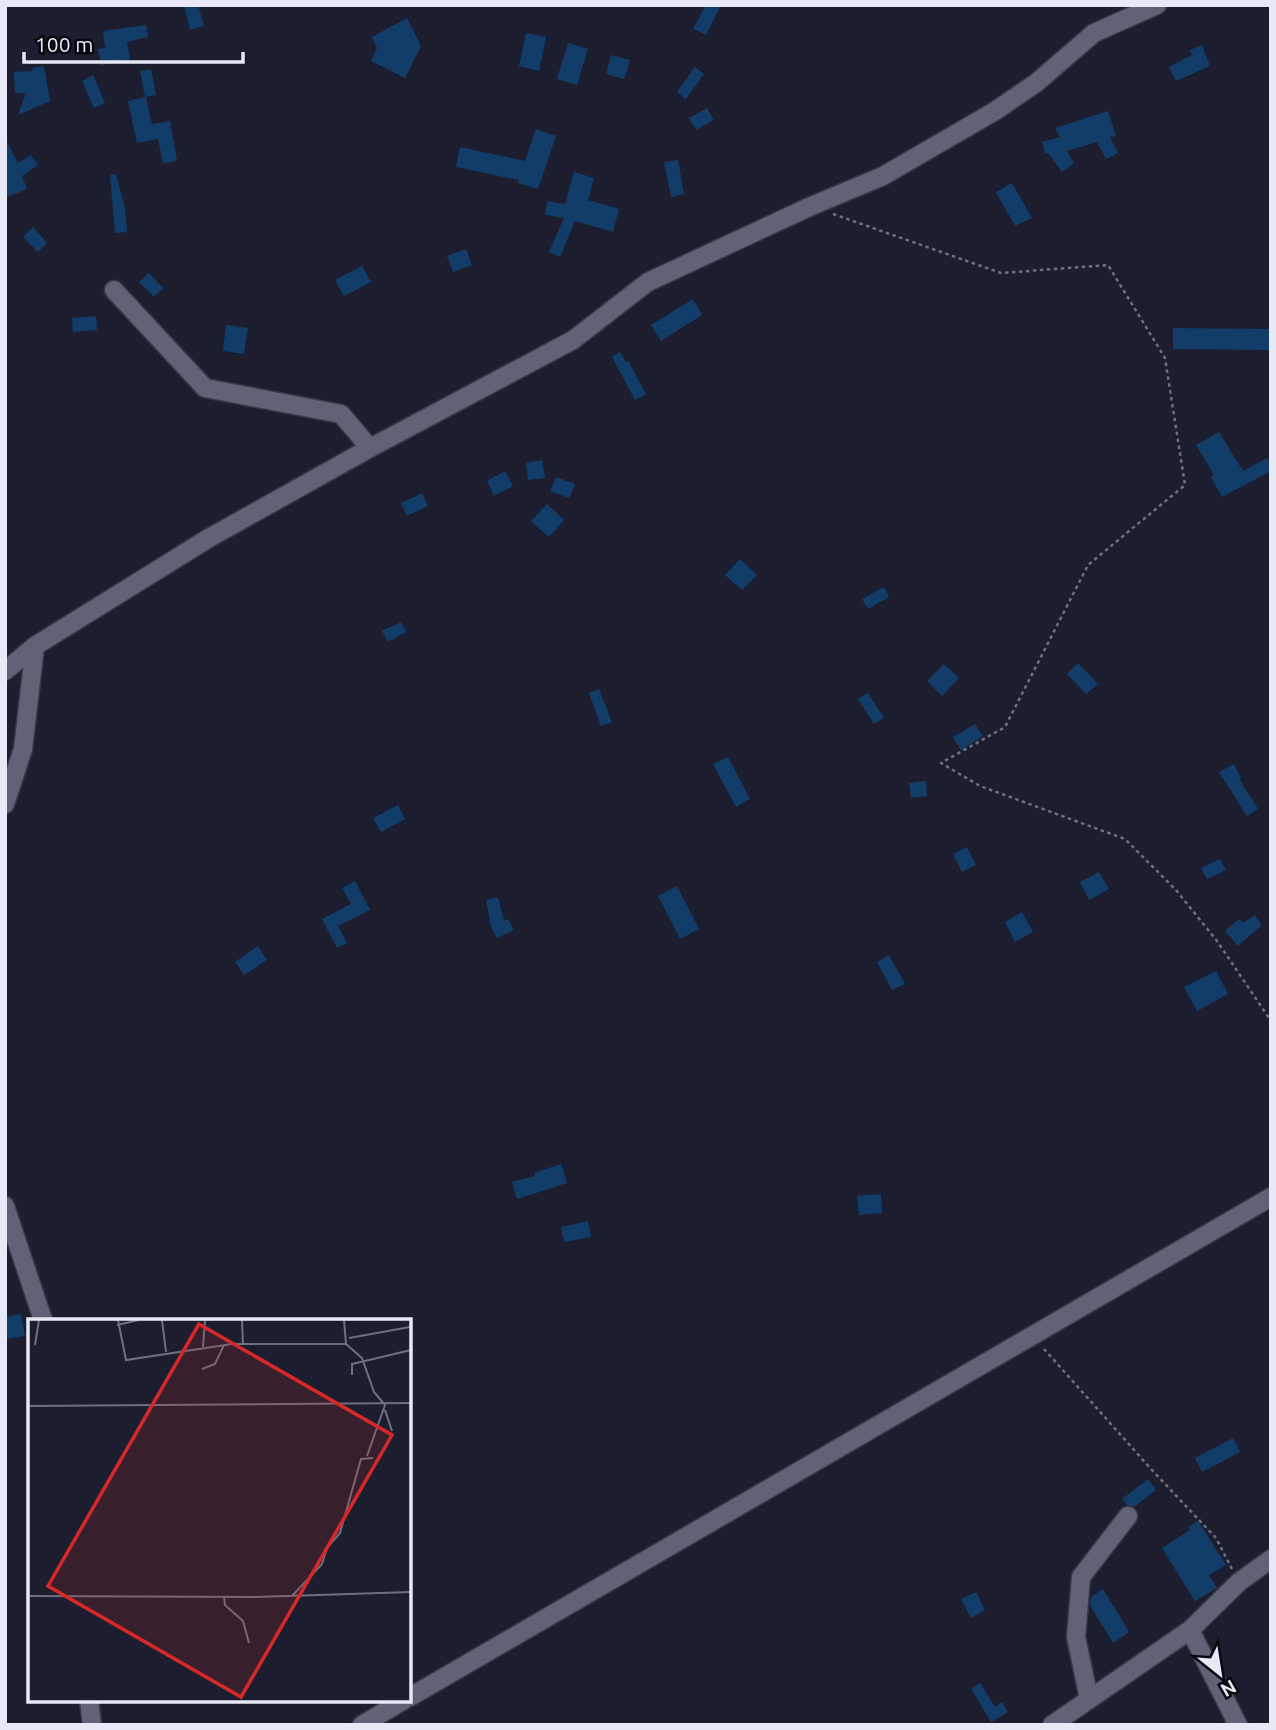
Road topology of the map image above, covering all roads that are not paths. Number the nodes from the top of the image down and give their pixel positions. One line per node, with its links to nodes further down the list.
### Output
1 (1157, 5): 3 (street)
2 (114, 290): 3 (street)
3 (370, 448): 4 (street)
4 (35, 646): 5 (street); 6 (street)
5 (5, 671)
6 (5, 804)
7 (1271, 1197): 13 (street)
8 (5, 1206): 9 (street)
9 (42, 1319)
10 (1128, 1516): 14 (street)
11 (1271, 1559): 12 (street)
12 (1190, 1630): 14 (street); 20 (street)
13 (411, 1696)
14 (1089, 1699): 19 (street)
15 (89, 1702): 17 (street)
16 (401, 1702): 18 (street)
17 (92, 1725)
18 (362, 1725)
19 (1052, 1725)
20 (1238, 1725)

